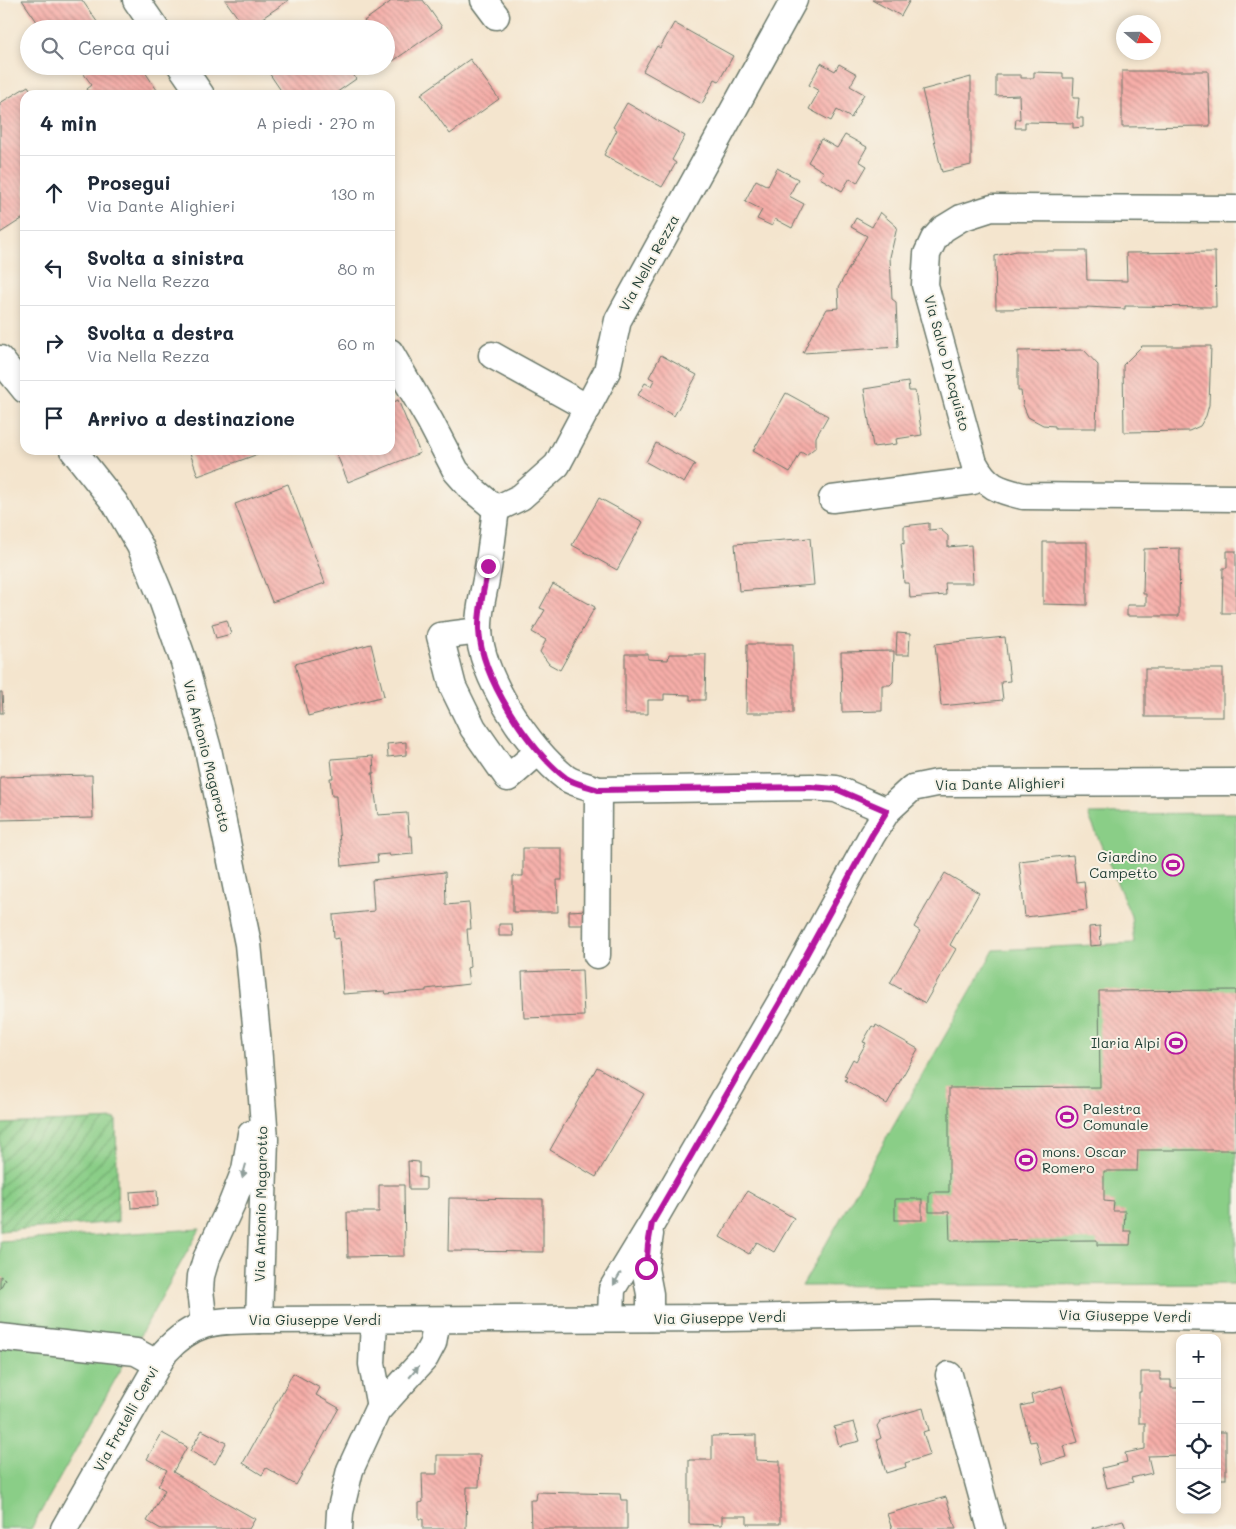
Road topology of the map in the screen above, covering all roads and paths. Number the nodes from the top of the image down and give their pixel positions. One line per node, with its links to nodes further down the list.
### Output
1 (136, 0): 3 (street)
2 (794, 0): 11 (street, Via Nella Rezza)
3 (150, 20)
4 (187, 75): 5 (street)
5 (198, 90)
6 (1236, 209): 13 (street, Via Salvo D'Acquisto)
7 (492, 356): 11 (street)
8 (0, 359): 10 (street)
9 (395, 361): 16 (street)
10 (20, 384)
11 (588, 408): 16 (street, Via Nella Rezza)
12 (76, 455): 23 (street, Via Antonio Magarotto)
13 (981, 474): 14 (street, Via Salvo D'Acquisto); 15 (street)
14 (1236, 498)
15 (832, 499)
16 (496, 509): 17 (street)
17 (479, 631): 18 (street); 18 (street)
18 (538, 752): 20 (street)
19 (1236, 782): 21 (street, Via Dante Alighieri)
20 (598, 790): 21 (street); 22 (street)
21 (887, 811): 24 (street, Via Dante Alighieri)
22 (597, 955)
23 (260, 1089): 28 (street, Via Antonio Magarotto); 31 (street, Via Antonio Magarotto, one-way to 31)
24 (652, 1223): 25 (street, Via Dante Alighieri, one-way to 25); 26 (street, Via Dante Alighieri)
25 (611, 1318): 26 (street, Via Giuseppe Verdi); 30 (street, Via Giuseppe Verdi)
26 (650, 1318): 27 (street, Via Giuseppe Verdi)
27 (1236, 1318)
28 (259, 1320): 29 (street, Via Giuseppe Verdi); 31 (street, Via Giuseppe Verdi)
29 (374, 1320): 30 (street, Via Giuseppe Verdi); 35 (street)
30 (436, 1320): 35 (street, one-way to 30)
31 (204, 1324): 33 (street, Via Fratelli Cervi)
32 (0, 1337): 33 (street)
33 (158, 1364): 36 (street, Via Fratelli Cervi)
34 (949, 1375): 38 (street)
35 (380, 1407): 37 (street)
36 (64, 1529)
37 (339, 1529)
38 (991, 1529)

